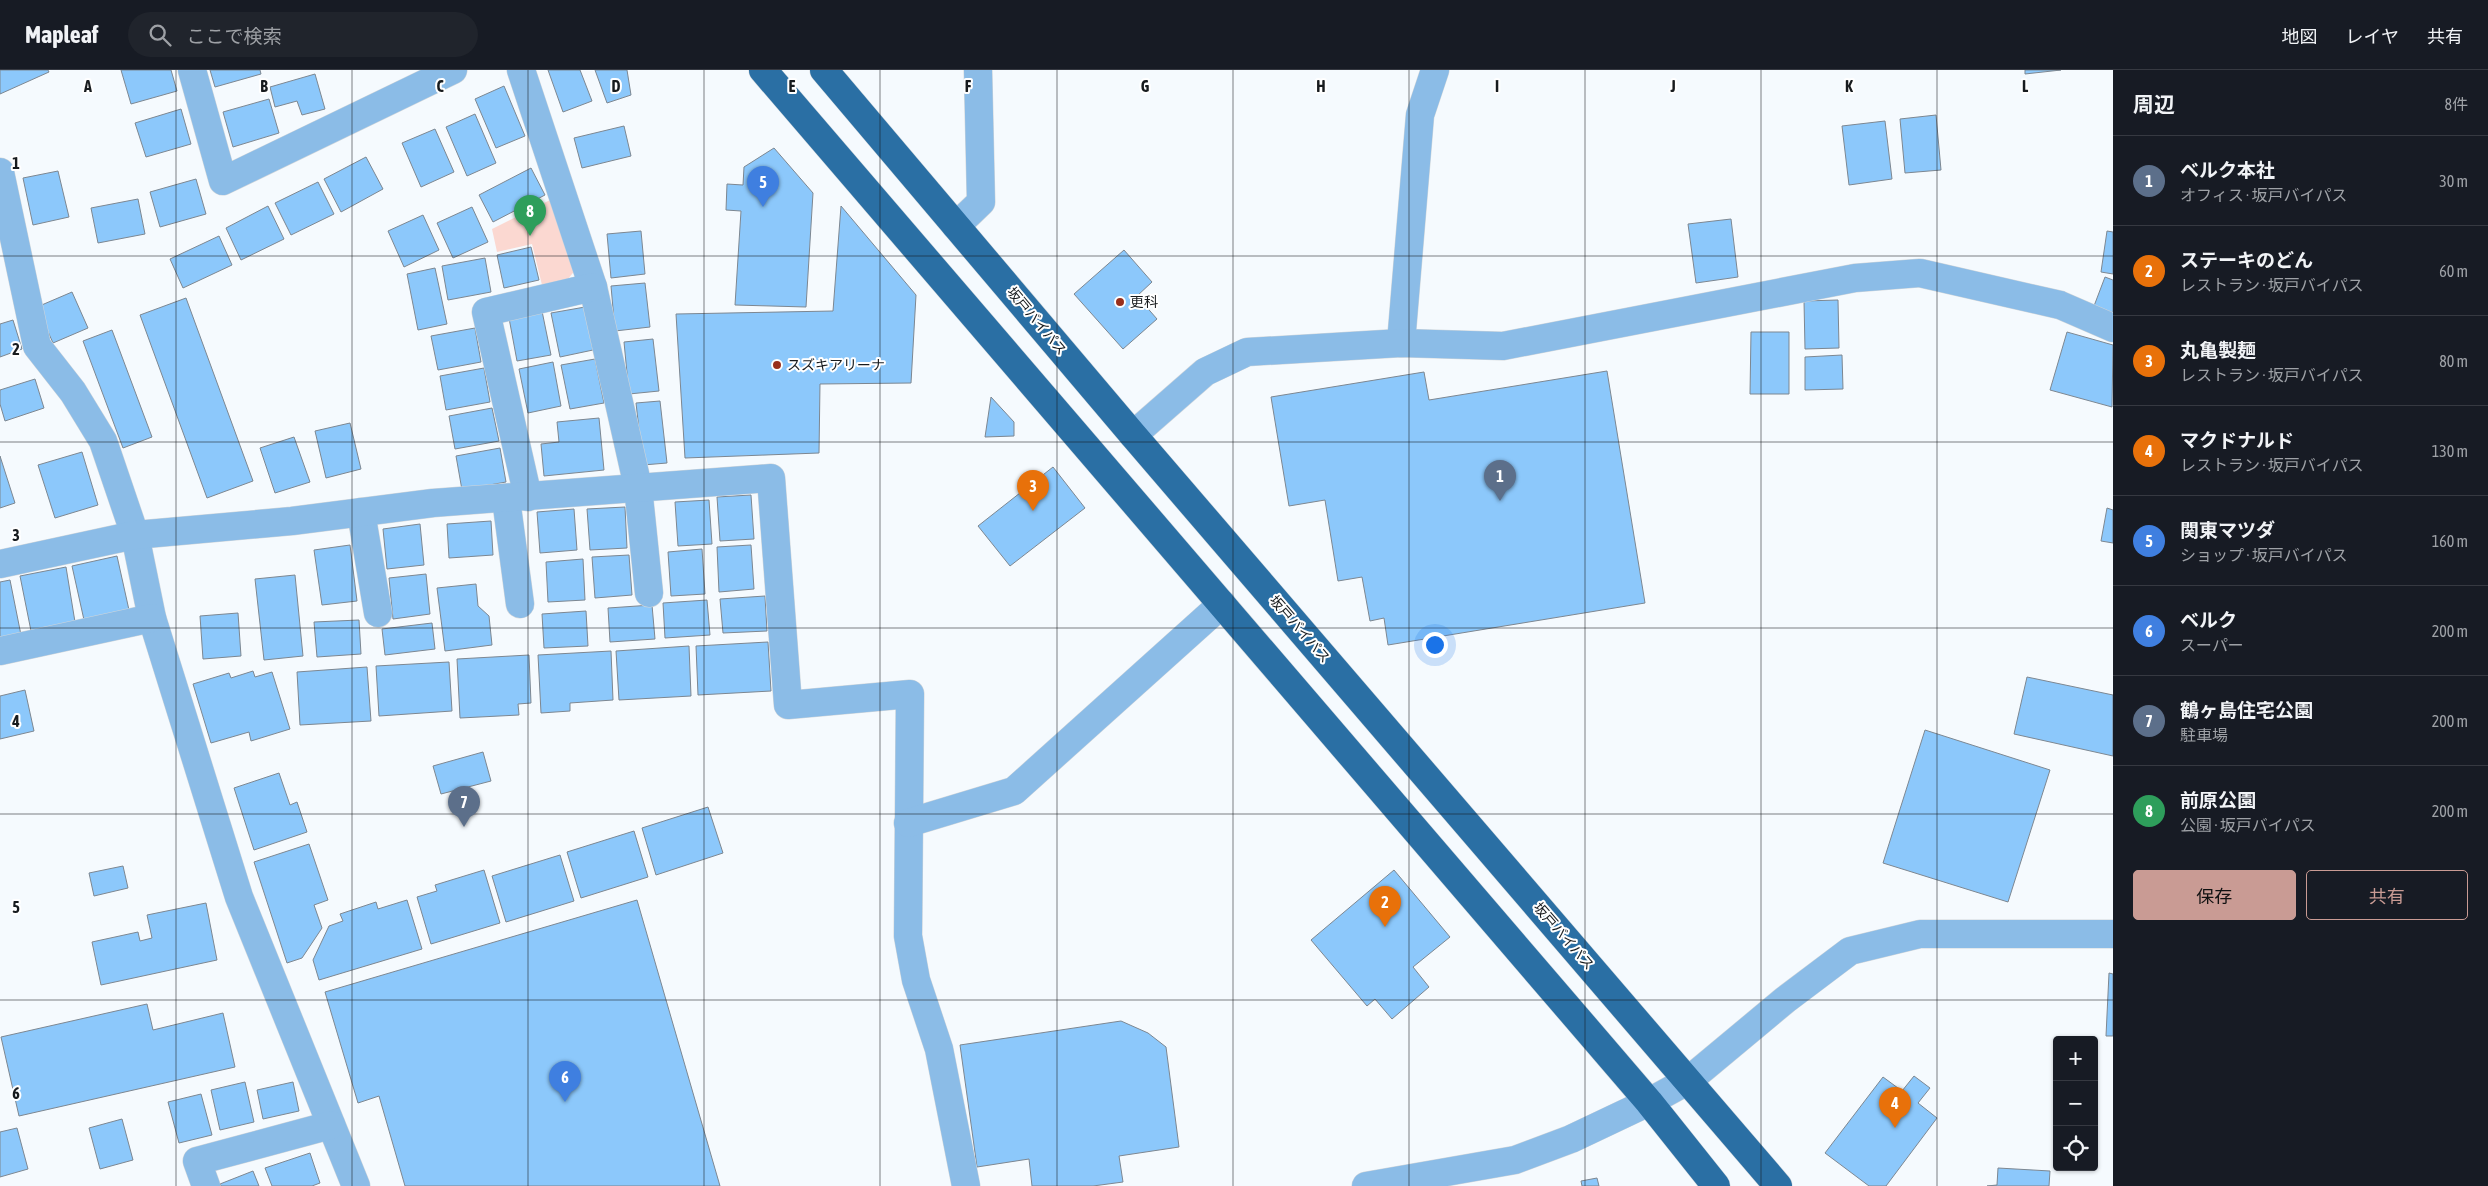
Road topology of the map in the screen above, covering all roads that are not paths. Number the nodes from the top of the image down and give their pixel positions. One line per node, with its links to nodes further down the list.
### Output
1 (192, 70): 2 (street)
2 (452, 70)
3 (521, 70): 10 (street)
4 (763, 70): 21 (highway)
5 (824, 70): 9 (highway, 坂戸バイパス)
6 (978, 70): 9 (street)
7 (1435, 70): 12 (street)
8 (0, 172): 17 (street)
9 (956, 226): 13 (highway, 坂戸バイパス)
10 (593, 287): 14 (street); 15 (street)
11 (2113, 328): 12 (street)
12 (1401, 343): 13 (street)
13 (1133, 435): 27 (highway, 坂戸バイパス)
14 (638, 487): 15 (street); 19 (street); 25 (street)
15 (517, 498): 16 (street); 20 (street)
16 (361, 512): 17 (street); 22 (street)
17 (135, 535): 18 (street); 23 (street)
18 (0, 564)
19 (649, 593)
20 (520, 604)
21 (1222, 604): 25 (street); 28 (highway)
22 (378, 613)
23 (152, 618): 24 (street); 29 (street)
24 (0, 651)
25 (908, 823): 33 (street)
26 (2113, 934): 27 (street)
27 (1689, 1080): 28 (street); 36 (highway, 坂戸バイパス)
28 (1648, 1102): 30 (street); 35 (highway)
29 (331, 1125): 31 (street); 32 (street)
30 (1418, 1181): 34 (street)
31 (206, 1186)
32 (356, 1186)
33 (966, 1186)
34 (1366, 1186)
35 (1716, 1186)
36 (1778, 1186)

